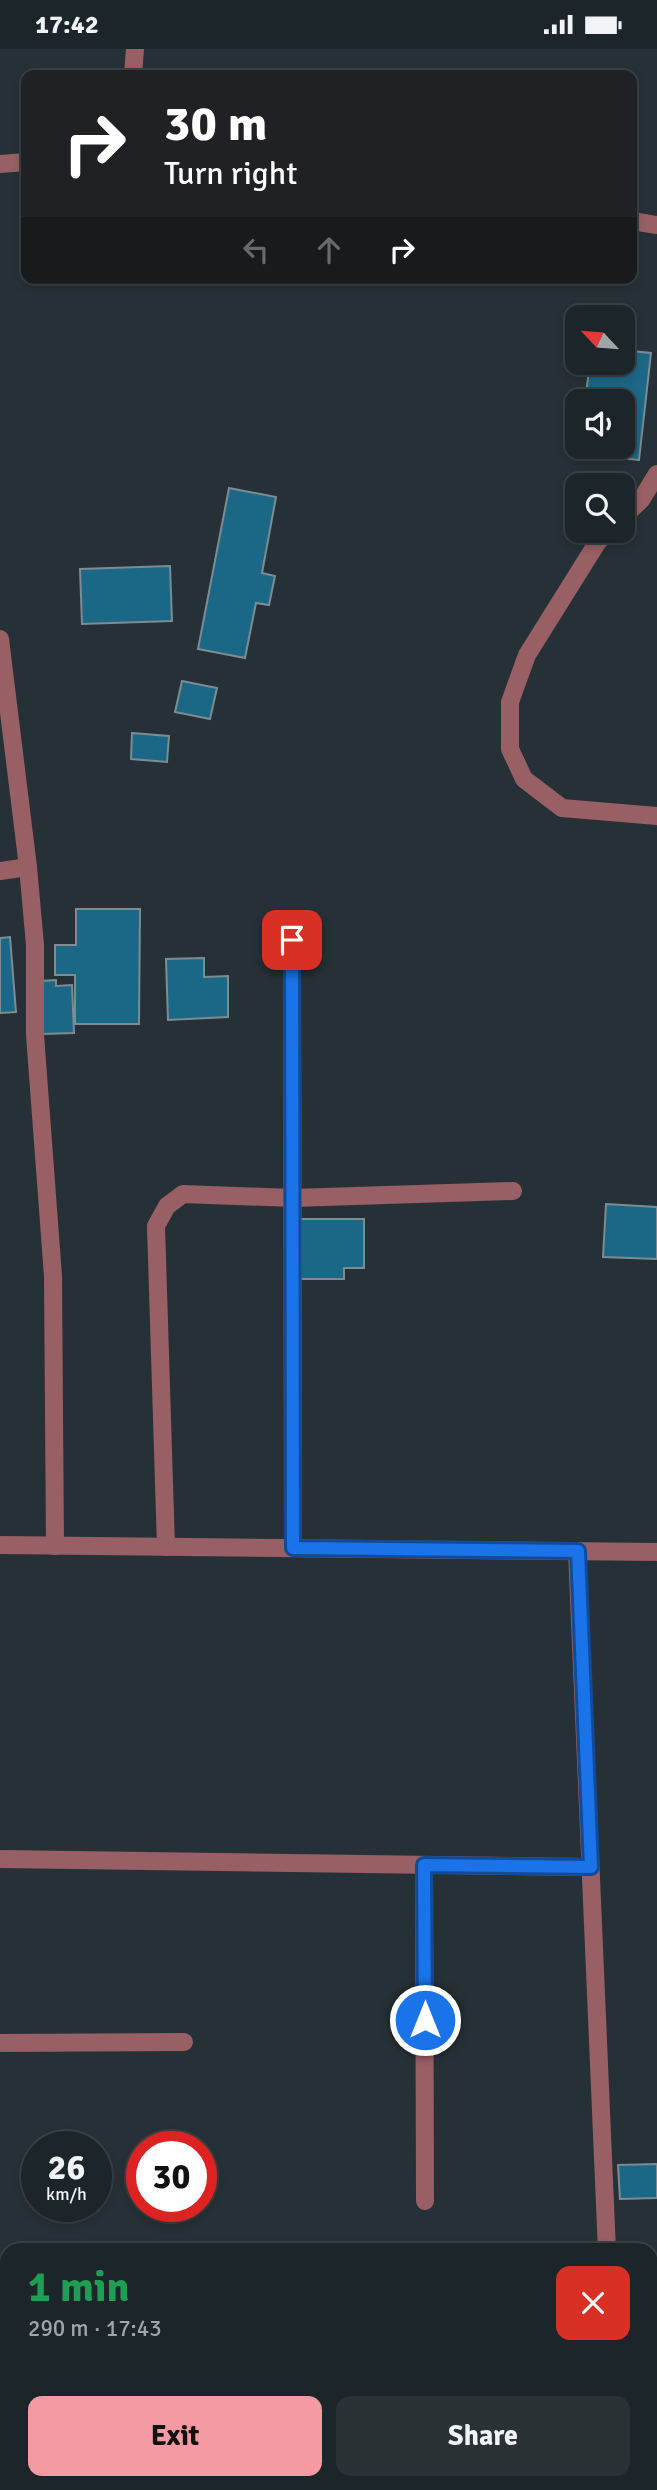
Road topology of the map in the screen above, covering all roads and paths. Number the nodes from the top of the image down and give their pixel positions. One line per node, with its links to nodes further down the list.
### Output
1 (135, 49): 2 (street)
2 (133, 70)
3 (21, 162): 4 (street)
4 (0, 164)
5 (637, 222): 6 (street)
6 (657, 225)
7 (657, 474): 8 (street)
8 (635, 506)
9 (597, 543): 11 (street)
10 (0, 639): 12 (street)
11 (657, 816)
12 (28, 867): 13 (street); 18 (street)
13 (0, 871)
14 (292, 940): 16 (street)
15 (513, 1191): 16 (street)
16 (293, 1198): 19 (street); 20 (street)
17 (0, 1545): 18 (street)
18 (55, 1546): 19 (street)
19 (166, 1547): 20 (street)
20 (293, 1548): 21 (street)
21 (578, 1551): 22 (street); 25 (street)
22 (657, 1552)
23 (0, 1859): 24 (street)
24 (424, 1865): 25 (street); 28 (street)
25 (591, 1867): 29 (street)
26 (184, 2042): 27 (street)
27 (0, 2043)
28 (425, 2201)
29 (607, 2243)

